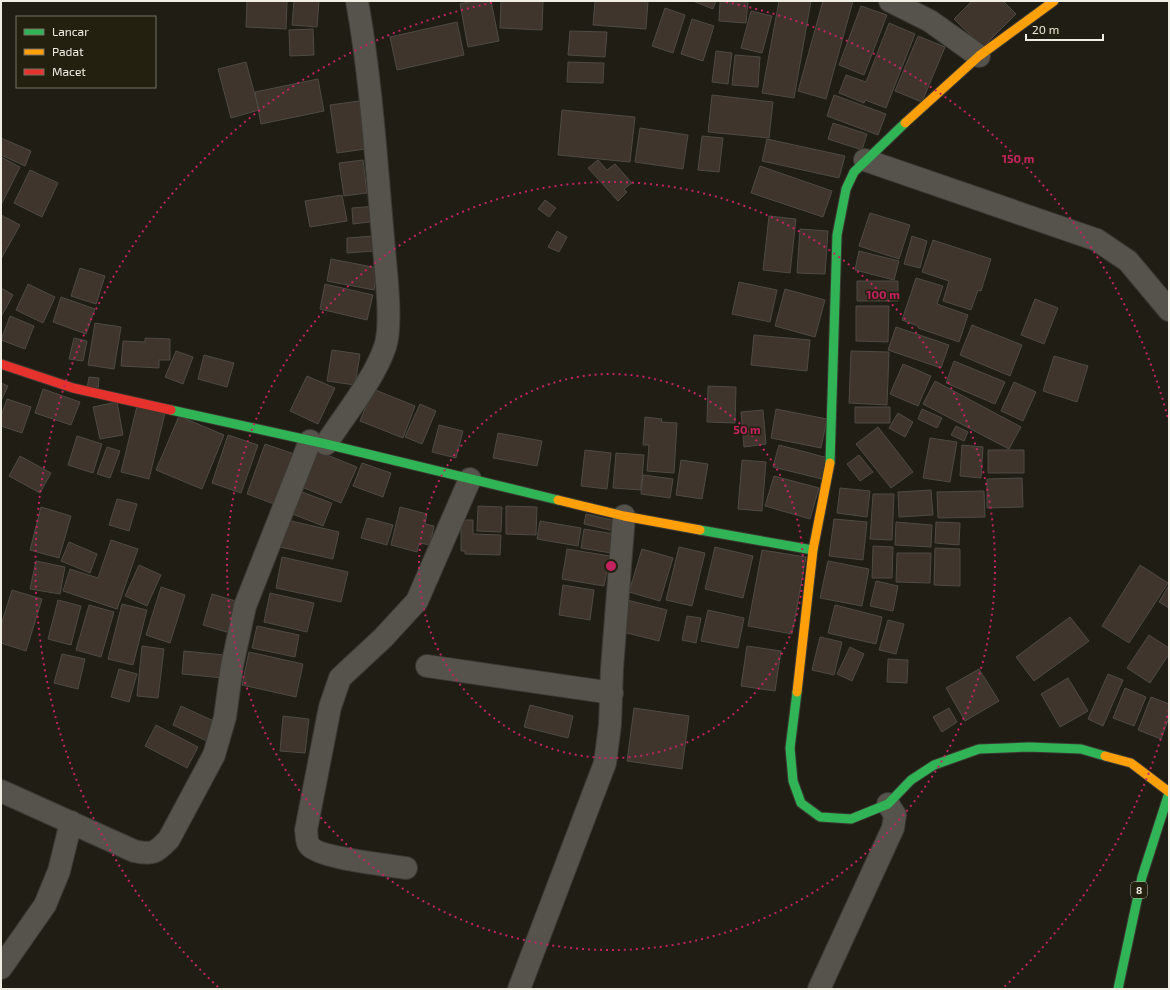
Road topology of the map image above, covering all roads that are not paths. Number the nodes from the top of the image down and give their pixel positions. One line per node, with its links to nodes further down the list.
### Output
1 (358, 1): 8 (street)
2 (890, 1): 4 (street)
3 (1054, 1): 4 (main road)
4 (980, 56): 5 (main road)
5 (864, 160): 6 (street); 11 (main road)
6 (1169, 310)
7 (1, 364): 8 (main road)
8 (318, 443): 9 (main road); 17 (street)
9 (470, 479): 10 (main road); 18 (street)
10 (624, 516): 11 (main road); 13 (street)
11 (813, 550): 16 (main road)
12 (427, 666): 13 (street)
13 (612, 693): 20 (street)
14 (1, 791): 17 (street)
15 (1169, 793): 16 (main road); 22 (main road, 8)
16 (888, 804): 21 (street)
17 (71, 822): 19 (street)
18 (406, 868)
19 (1, 968)
20 (519, 989)
21 (819, 989)
22 (1118, 989)

